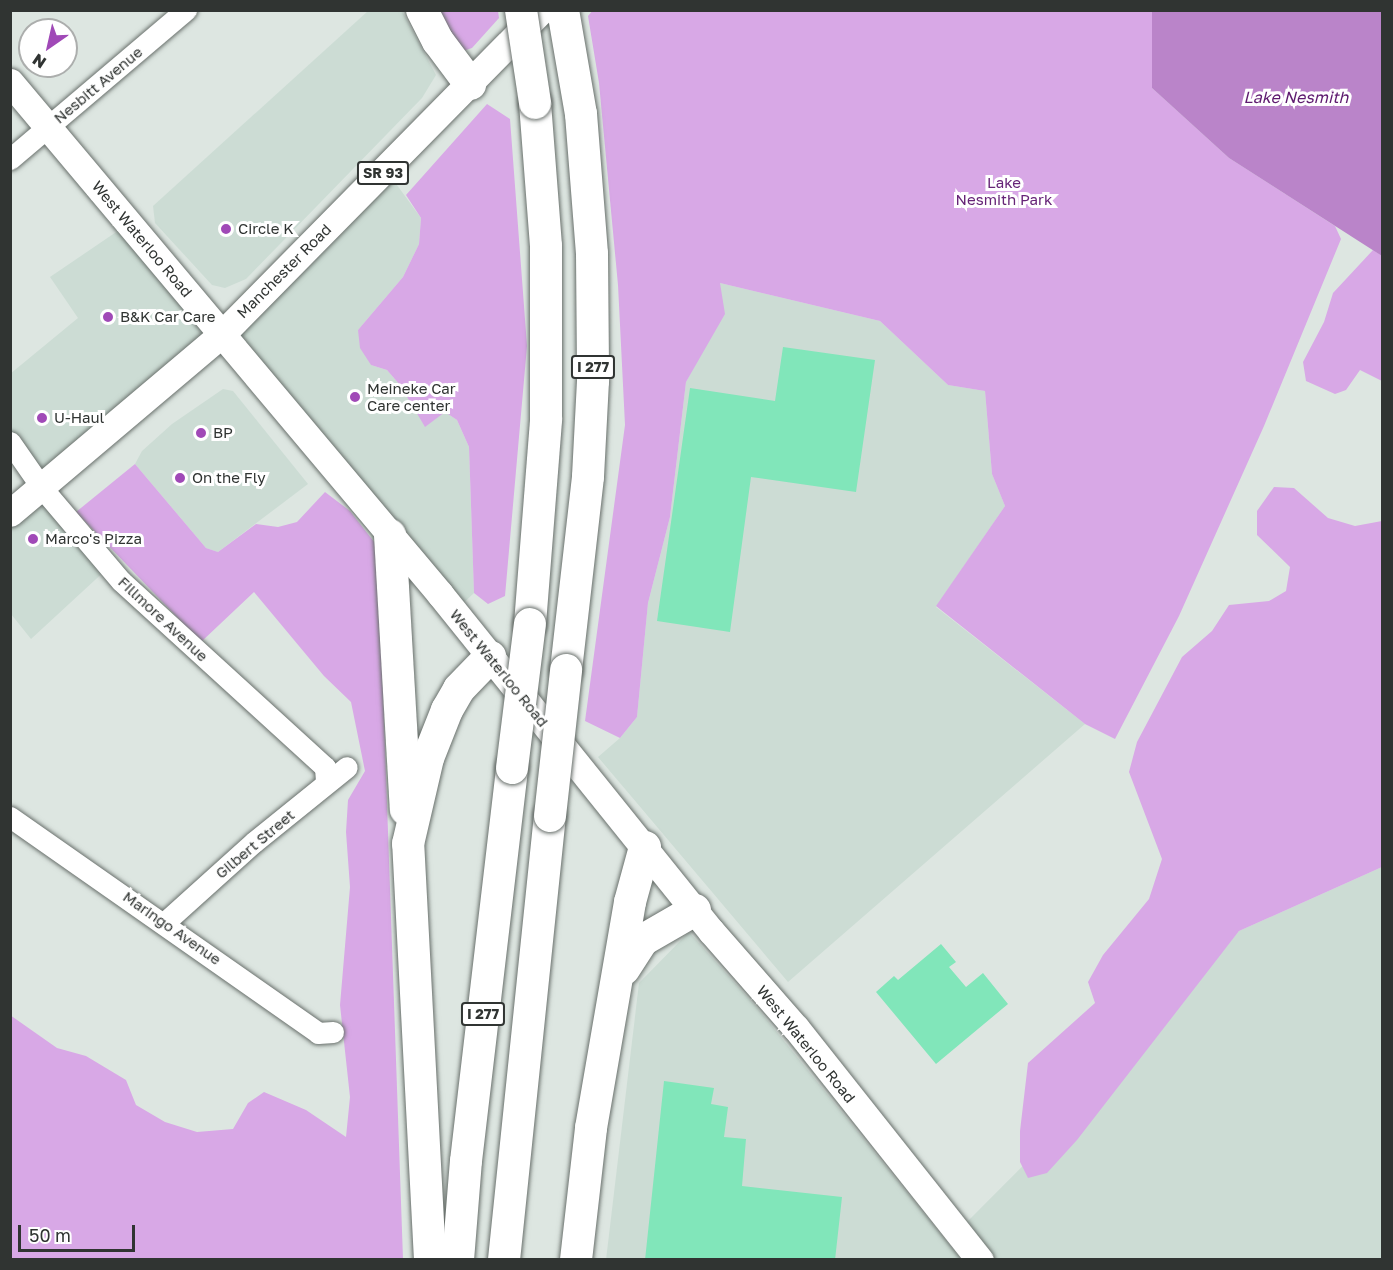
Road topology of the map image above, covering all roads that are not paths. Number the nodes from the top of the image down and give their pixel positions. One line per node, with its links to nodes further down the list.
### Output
1 (186, 10): 8 (street, Nesbitt Avenue)
2 (422, 10): 7 (highway)
3 (521, 10): 26 (highway, I 277, bridge)
4 (541, 10): 7 (main road, Manchester Road / SR 93)
5 (563, 10): 27 (highway, I 277, bridge)
6 (10, 82): 8 (main road, West Waterloo Road)
7 (470, 84): 10 (main road, Manchester Road / SR 93)
8 (48, 127): 9 (street, Nesbitt Avenue); 10 (main road, West Waterloo Road)
9 (10, 159)
10 (222, 334): 12 (main road, Manchester Road / SR 93); 14 (main road, West Waterloo Road)
11 (10, 442): 12 (street, Fillmore Avenue)
12 (42, 488): 13 (main road, Manchester Road / SR 93); 17 (street, Fillmore Avenue)
13 (10, 513)
14 (390, 535): 15 (main road, West Waterloo Road); 19 (highway)
15 (490, 657): 19 (highway); 20 (main road, West Waterloo Road)
16 (347, 767): 17 (street, Gilbert Street)
17 (326, 782): 22 (street, Gilbert Street)
18 (10, 817): 22 (street, Maringo Avenue)
19 (408, 844): 25 (highway)
20 (645, 847): 21 (main road, West Waterloo Road); 23 (highway)
21 (695, 910): 23 (highway); 29 (main road, West Waterloo Road)
22 (164, 923): 24 (street, Maringo Avenue)
23 (615, 993): 28 (highway)
24 (333, 1032)
25 (430, 1260)
26 (458, 1260)
27 (504, 1260)
28 (576, 1260)
29 (980, 1260)

